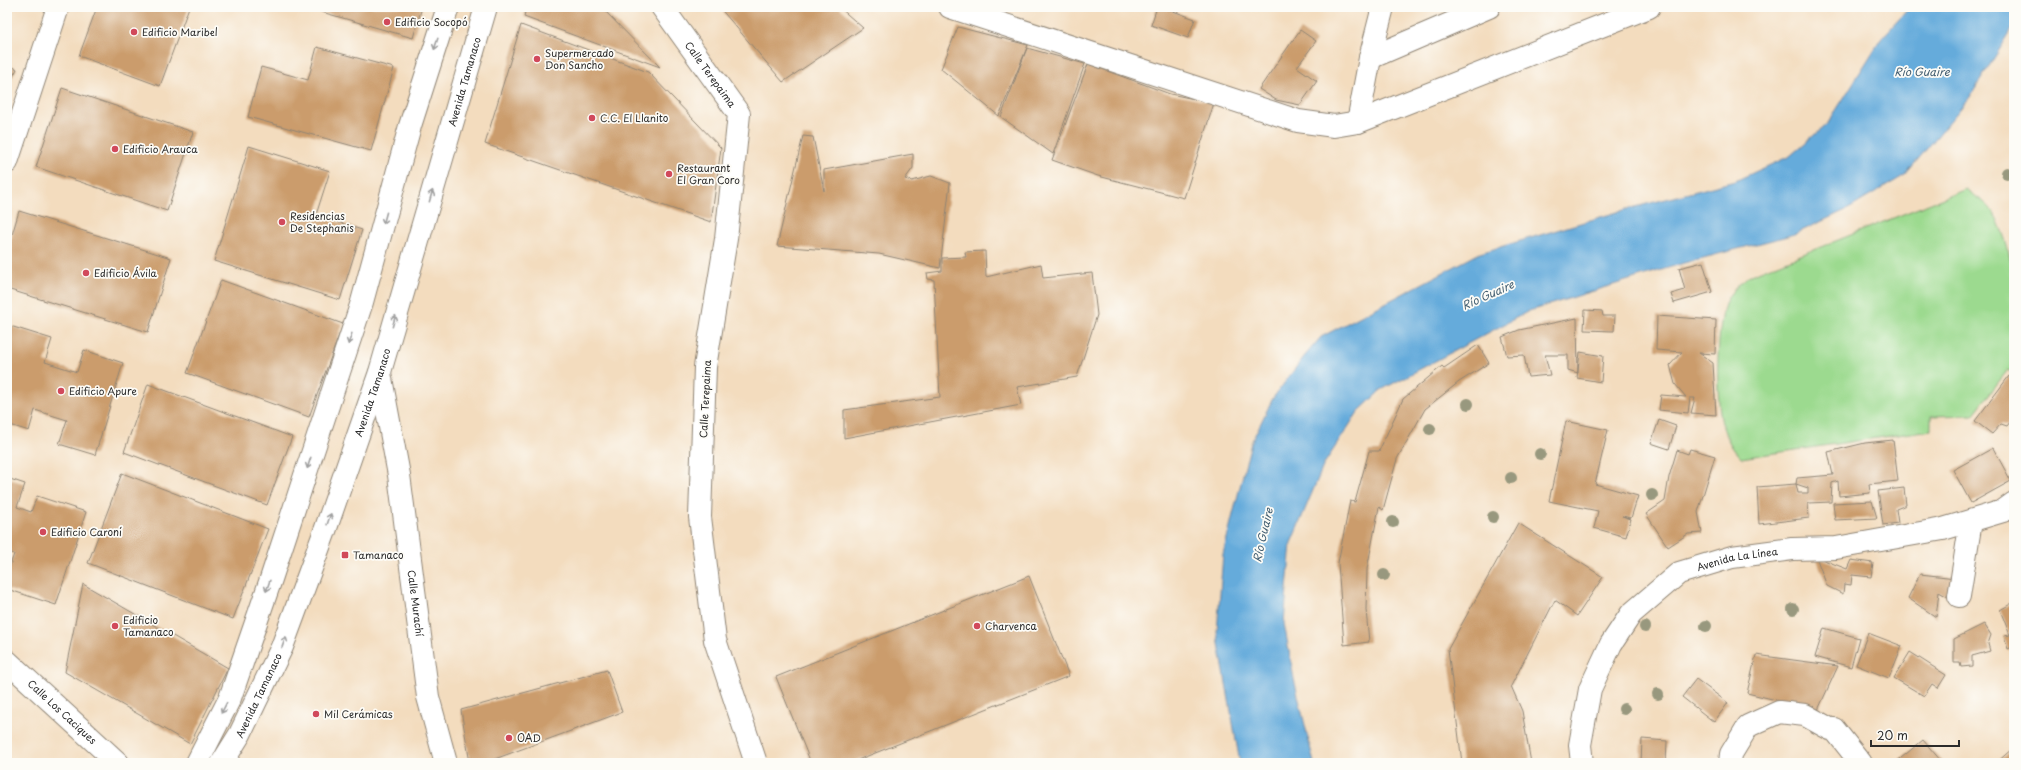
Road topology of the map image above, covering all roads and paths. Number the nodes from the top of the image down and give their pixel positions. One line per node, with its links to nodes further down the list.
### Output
1 (58, 7): 11 (street)
2 (448, 7): 18 (street, one-way to 18)
3 (486, 7): 12 (street, Avenida Tamanaco, one-way to 3)
4 (662, 7): 21 (street, Calle Terepaima)
5 (950, 7): 10 (street)
6 (1383, 7): 9 (street)
7 (1489, 7): 9 (street)
8 (1648, 7): 10 (street)
9 (1370, 58): 10 (street)
10 (1358, 122)
11 (7, 162)
12 (380, 372): 19 (street, Avenida Tamanaco, one-way to 12); 20 (street, Calle Murachí)
13 (2014, 503): 14 (street, Avenida La Línea)
14 (1971, 521): 15 (street); 22 (street, Avenida La Línea)
15 (1959, 596)
16 (7, 661): 17 (street, Calle Los Caciques)
17 (118, 763)
18 (197, 763)
19 (222, 763)
20 (446, 763)
21 (756, 763)
22 (1582, 763)
23 (1730, 763): 24 (street)
24 (1861, 763)

